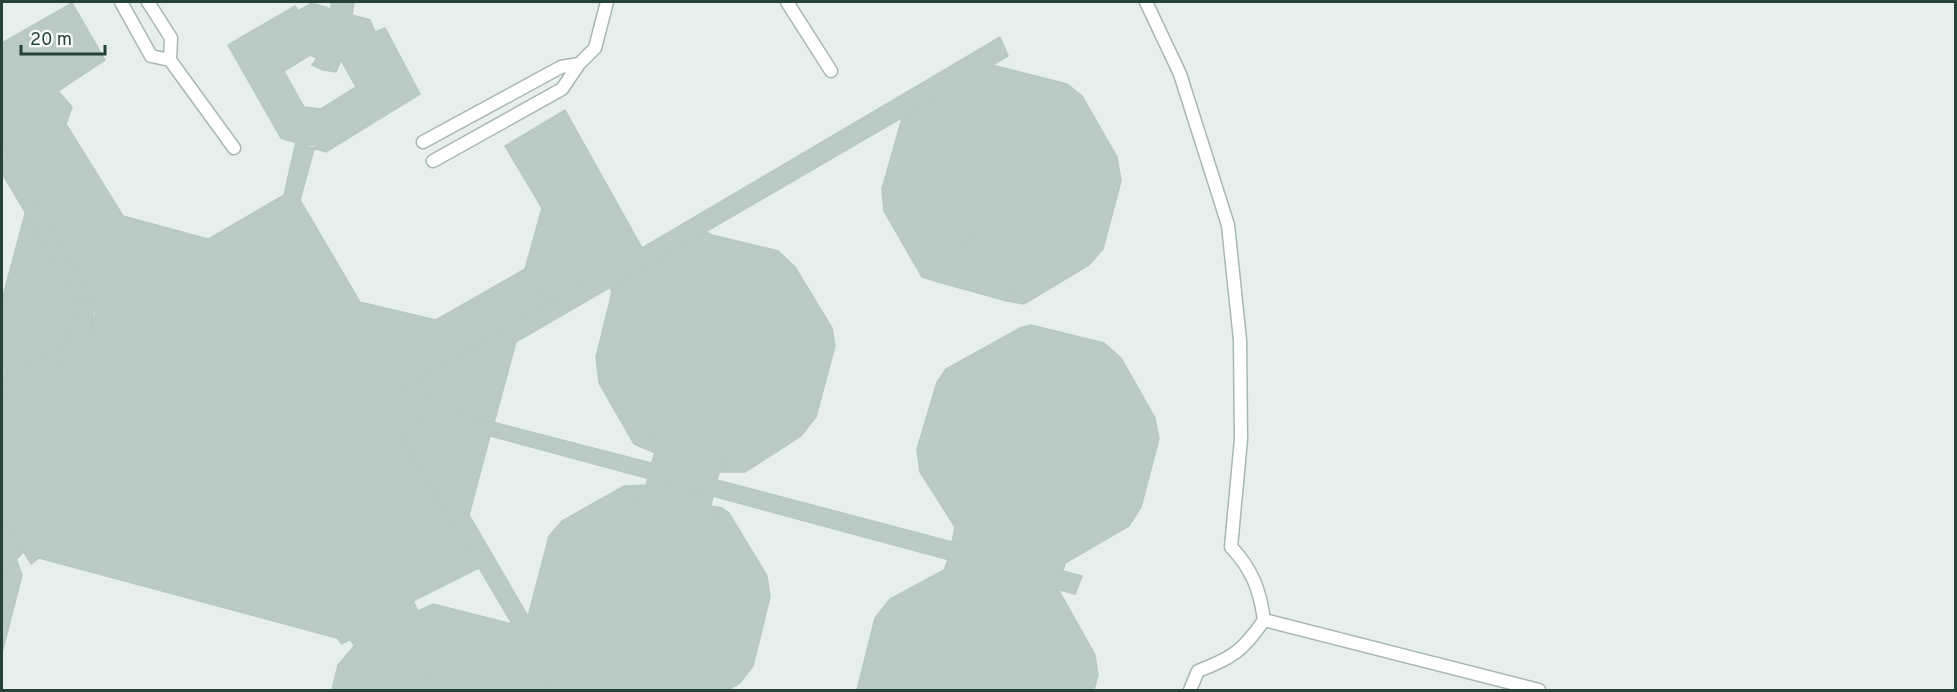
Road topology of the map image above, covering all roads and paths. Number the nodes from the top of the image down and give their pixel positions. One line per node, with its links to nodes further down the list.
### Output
1 (122, 2): 6 (lane)
2 (148, 2): 6 (lane)
3 (607, 2): 7 (lane)
4 (787, 2): 8 (lane)
5 (1146, 2): 12 (lane)
6 (170, 60): 10 (lane)
7 (579, 64): 9 (lane); 11 (lane)
8 (831, 71)
9 (423, 142)
10 (234, 148)
11 (433, 161)
12 (1264, 620): 13 (lane); 14 (lane)
13 (1190, 690)
14 (1539, 690)

